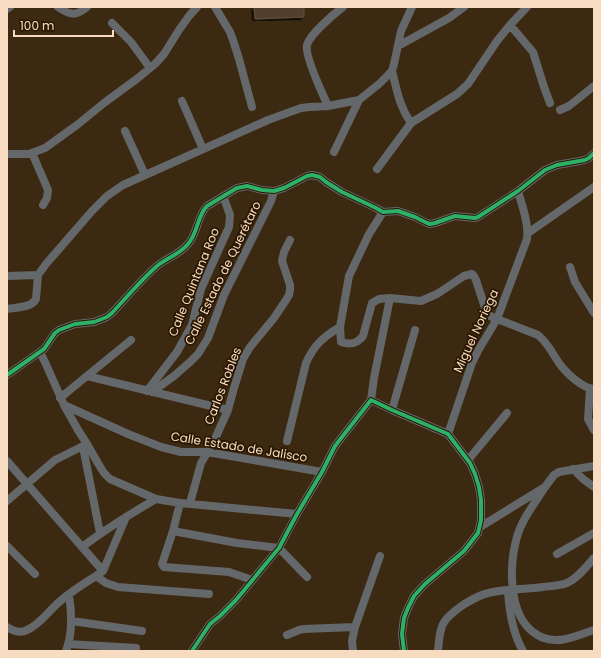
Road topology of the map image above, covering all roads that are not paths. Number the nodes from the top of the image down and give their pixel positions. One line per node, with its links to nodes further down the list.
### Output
1 (10, 7): 10 (street)
2 (58, 7): 3 (street)
3 (87, 7)
4 (197, 7): 14 (street)
5 (215, 7): 21 (street)
6 (343, 7): 20 (street)
7 (412, 7): 13 (street)
8 (464, 7): 13 (street)
9 (527, 7): 12 (street)
10 (7, 9)
11 (112, 23): 14 (street)
12 (510, 25): 19 (street); 23 (street)
13 (398, 46): 15 (street)
14 (150, 68): 27 (street)
15 (392, 71): 17 (street); 23 (street)
16 (594, 86): 22 (street)
17 (359, 100): 20 (street); 26 (street)
18 (182, 101): 25 (street)
19 (550, 103)
20 (328, 106): 25 (street)
21 (252, 107)
22 (560, 110)
23 (411, 123): 30 (street)
24 (125, 131): 31 (street)
25 (203, 149): 31 (street)
26 (334, 152)
27 (32, 153): 29 (street); 36 (street)
28 (594, 153): 34 (street)
29 (7, 154)
30 (377, 169)
31 (145, 175): 41 (street)
32 (594, 187): 38 (street)
33 (274, 191): 35 (street); 37 (street); 54 (street, Calle Estado de Querétaro)
34 (518, 192): 37 (street); 38 (street)
35 (223, 196): 50 (street); 54 (street, Calle Quintana Roo)
36 (43, 205)
37 (383, 212): 47 (street)
38 (528, 233): 46 (street, Miguel Noriega)
39 (290, 240): 57 (street, Carlos Robles)
40 (570, 267): 45 (street)
41 (38, 275): 42 (street); 44 (street)
42 (7, 276)
43 (390, 298): 46 (street); 47 (street); 55 (street)
44 (7, 309)
45 (594, 313)
46 (497, 319): 53 (street); 61 (street, Miguel Noriega)
47 (340, 327): 62 (street)
48 (415, 330): 58 (street)
49 (131, 340): 52 (street)
50 (40, 352): 51 (street); 56 (street)
51 (7, 375)
52 (87, 376): 54 (street); 56 (street)
53 (592, 389): 60 (street)
54 (150, 391): 57 (street)
55 (371, 400): 58 (street); 69 (street)
56 (62, 402): 63 (street); 64 (street, Calle Estado de Jalisco)
57 (228, 410): 64 (street, Carlos Robles)
58 (392, 410): 61 (street)
59 (507, 413): 65 (street)
60 (594, 430)
61 (448, 434): 65 (street)
62 (287, 441)
63 (85, 446): 70 (street); 73 (street); 82 (street)
64 (207, 452): 69 (street, Calle Estado de Jalisco); 76 (street, Carlos Robles)
65 (468, 460): 79 (street)
66 (7, 461): 70 (street)
67 (594, 466): 68 (street)
68 (573, 469): 71 (street); 72 (street)
69 (322, 472): 77 (street)
70 (27, 484): 74 (street); 84 (street)
71 (545, 486): 79 (street); 93 (street)
72 (594, 487)
73 (156, 499): 75 (street); 78 (street)
74 (7, 501)
75 (180, 503): 76 (street); 80 (street)
76 (190, 503): 77 (street)
77 (298, 514): 85 (street)
78 (126, 516): 82 (street); 90 (street)
79 (480, 527): 106 (street)
80 (173, 531): 85 (street); 92 (street)
81 (594, 533): 86 (street)
82 (100, 534): 84 (street)
83 (7, 546): 89 (street)
84 (82, 547): 90 (street)
85 (279, 548): 91 (street); 92 (street)
86 (557, 554)
87 (380, 556): 98 (street)
88 (594, 558): 93 (street)
89 (35, 574)
90 (100, 574): 94 (street); 95 (street)
91 (307, 577)
92 (252, 580): 104 (street)
93 (510, 590): 99 (street); 107 (street); 108 (street)
94 (209, 594)
95 (69, 595): 96 (street); 97 (street)
96 (72, 621): 100 (street); 102 (street)
97 (7, 627)
98 (354, 627): 101 (street); 105 (street)
99 (594, 630)
100 (142, 631)
101 (287, 635)
102 (67, 648): 103 (street)
103 (136, 648)
104 (192, 651)
105 (353, 651)
106 (404, 651)
107 (438, 651)
108 (523, 651)

